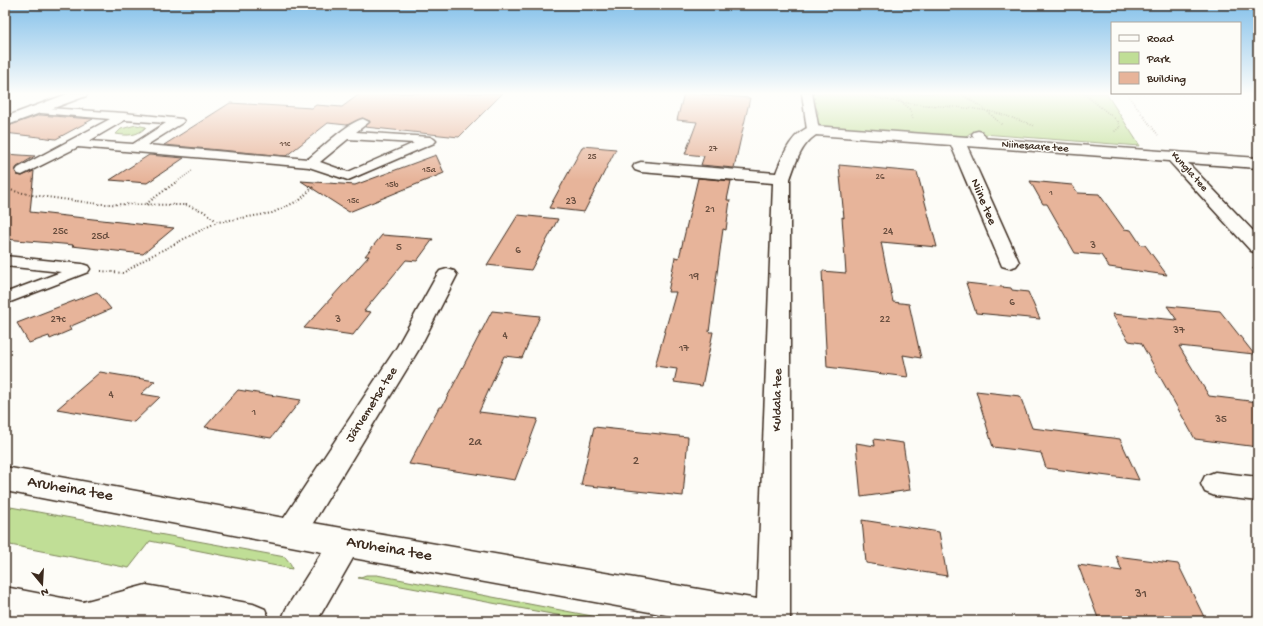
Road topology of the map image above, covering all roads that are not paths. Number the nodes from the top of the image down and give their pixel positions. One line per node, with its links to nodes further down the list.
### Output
1 (113, 122): 8 (lane)
2 (175, 122): 9 (lane)
3 (363, 122): 6 (lane)
4 (812, 122): 5 (lane)
5 (813, 130): 7 (street, Niinesaare tee); 15 (street, Kuldala tee)
6 (345, 135): 11 (lane); 11 (lane)
7 (958, 141): 10 (street, Niinesaare tee); 18 (street, Niine tee)
8 (76, 143): 9 (lane); 14 (lane)
9 (136, 148): 11 (lane)
10 (1173, 156): 12 (street, Niinesaare tee); 16 (street, Kungla tee)
11 (311, 163)
12 (1258, 163)
13 (641, 166): 15 (street)
14 (22, 171)
15 (782, 179): 27 (street, Kuldala tee)
16 (1258, 247)
17 (5, 261): 20 (lane)
18 (1009, 262)
19 (447, 274): 24 (street, Järvemetsa tee)
20 (5, 299)
21 (5, 479): 24 (street, Aruheina tee)
22 (1215, 484): 23 (street)
23 (1258, 489)
24 (291, 533): 25 (street, Aruheina tee)
25 (345, 542): 27 (street, Aruheina tee); 29 (street)
26 (5, 603): 28 (street)
27 (773, 620)
28 (253, 621)
29 (298, 621)

